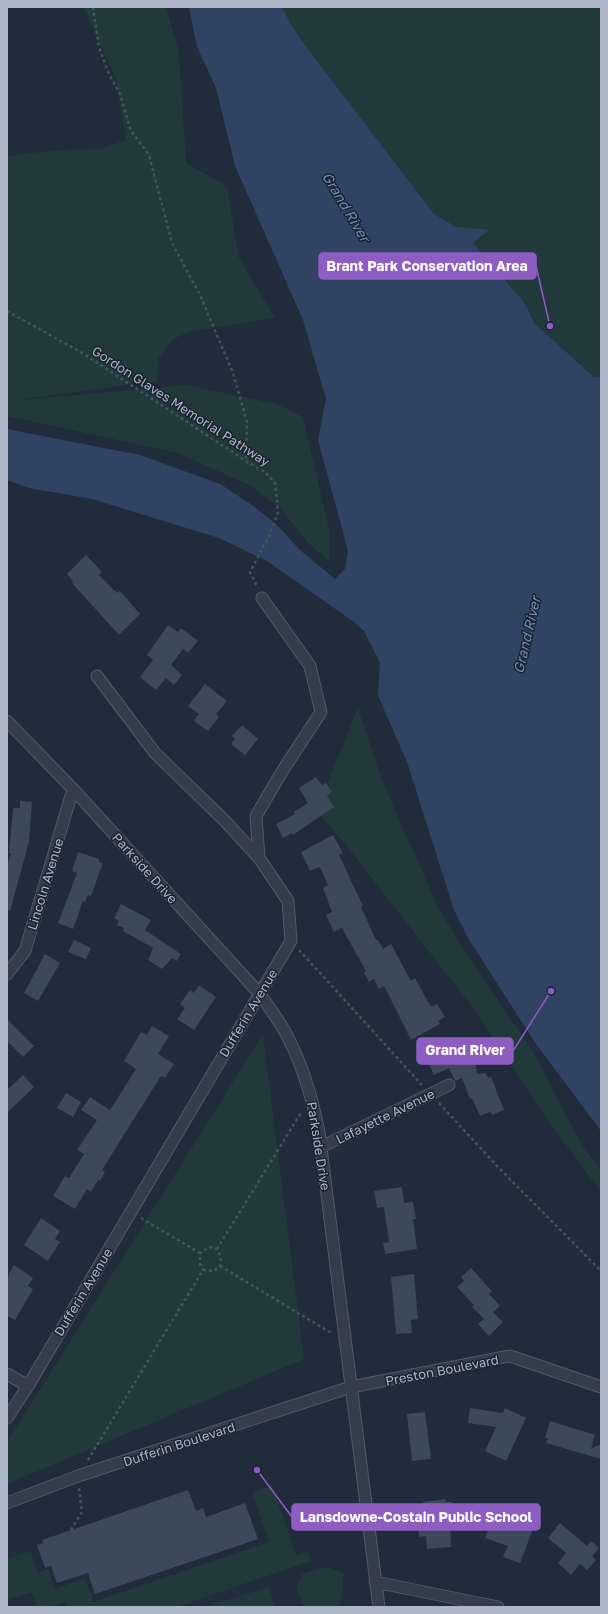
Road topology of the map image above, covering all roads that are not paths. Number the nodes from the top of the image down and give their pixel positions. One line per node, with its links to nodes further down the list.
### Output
1 (262, 598): 5 (street)
2 (98, 676): 5 (street)
3 (7, 721): 4 (street, Parkside Drive)
4 (73, 789): 6 (street, Lincoln Avenue); 7 (street, Parkside Drive)
5 (259, 858): 7 (street, Dufferin Avenue)
6 (7, 974)
7 (260, 994): 9 (street, Parkside Drive); 11 (street, Dufferin Avenue)
8 (449, 1085): 9 (street, Lafayette Avenue)
9 (321, 1147): 12 (street, Parkside Drive)
10 (7, 1374): 11 (street)
11 (28, 1386): 14 (street, Dufferin Avenue)
12 (351, 1387): 13 (street, Preston Boulevard); 15 (street, Dufferin Boulevard); 16 (street, Parkside Drive)
13 (601, 1387)
14 (7, 1418)
15 (7, 1503)
16 (375, 1582): 17 (street, Parkside Drive); 18 (street)
17 (379, 1607)
18 (498, 1607)

